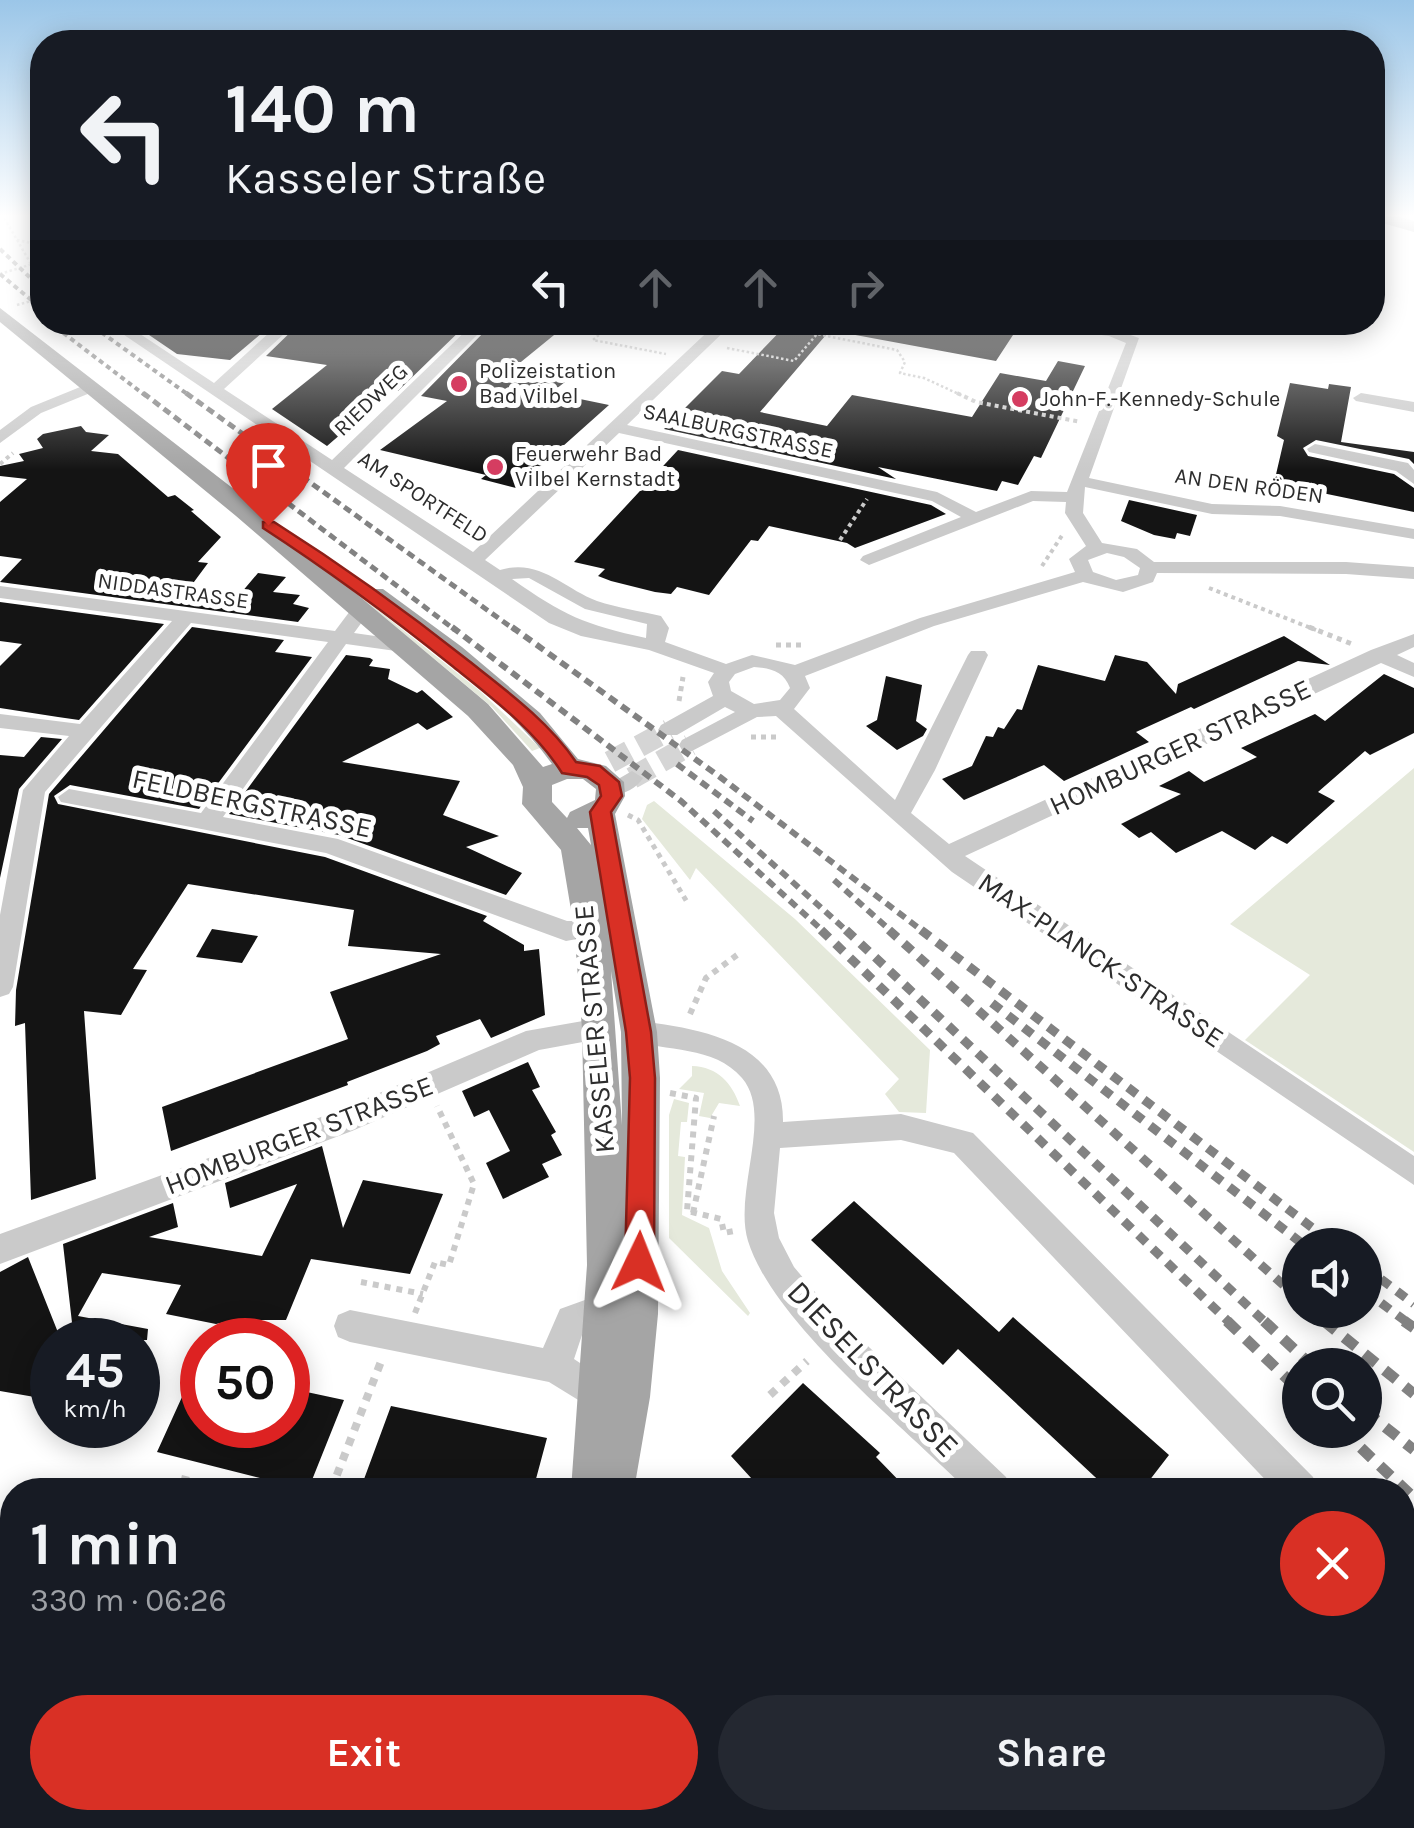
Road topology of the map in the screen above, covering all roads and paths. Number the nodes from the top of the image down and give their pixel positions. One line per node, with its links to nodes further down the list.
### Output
1 (3, 315): 12 (main road, KASSELER STRASSE)
2 (132, 335): 13 (street, AM SPORTFELD)
3 (276, 335): 13 (street)
4 (470, 335): 20 (street, RIEDWEG)
5 (599, 335): 11 (path)
6 (714, 335): 10 (street, SAALBURGSTRASSE)
7 (817, 335): 10 (path)
8 (823, 335): 16 (path)
9 (1125, 335): 16 (street)
10 (705, 344): 11 (street, SAALBURGSTRASSE)
11 (689, 358): 17 (street, SAALBURGSTRASSE)
12 (90, 388): 18 (street); 24 (main road, KASSELER STRASSE)
13 (216, 390): 20 (street, AM SPORTFELD)
14 (1361, 398): 15 (street)
15 (1414, 407)
16 (1104, 426): 23 (street)
17 (613, 427): 22 (street, SAALBURGSTRASSE); 30 (street, SAALBURGSTRASSE)
18 (0, 438)
19 (1315, 449): 21 (street)
20 (334, 468): 30 (street, AM SPORTFELD)
21 (1414, 479)
22 (878, 484): 25 (street); 27 (path)
23 (1077, 489): 25 (street); 26 (street, AN DEN RÖDEN); 28 (street)
24 (244, 512): 37 (main road, KASSELER STRASSE); 55 (main road, KASSELER STRASSE)
25 (977, 519): 29 (street)
26 (1414, 534)
27 (840, 540)
28 (1096, 549): 31 (street); 33 (street)
29 (870, 560)
30 (474, 561): 34 (street, AM SPORTFELD)
31 (1148, 568): 32 (street); 33 (street)
32 (1414, 574)
33 (1085, 575): 47 (street)
34 (498, 577): 41 (street, AM SPORTFELD); 41 (street)
35 (1210, 588): 43 (path)
36 (0, 592): 38 (street, NIDDASTRASSE)
37 (360, 611): 39 (street); 42 (main road, KASSELER STRASSE)
38 (184, 619): 39 (street, NIDDASTRASSE); 53 (street)
39 (340, 638): 42 (street, NIDDASTRASSE); 60 (street)
40 (1414, 640): 43 (street, HOMBURGER STRASSE)
41 (654, 645): 45 (street, AM SPORTFELD)
42 (402, 646): 56 (main road, KASSELER STRASSE)
43 (1378, 654): 46 (street); 62 (street, HOMBURGER STRASSE)
44 (978, 655): 58 (street)
45 (725, 670): 47 (street); 48 (street)
46 (1414, 670)
47 (794, 673): 49 (street)
48 (724, 699): 50 (street); 52 (street)
49 (780, 708): 50 (street); 58 (street, MAX-PLANCK-STRASSE)
50 (752, 711): 54 (street)
51 (0, 721): 53 (street)
52 (669, 730)
53 (85, 731): 61 (street)
54 (690, 745)
55 (606, 785): 56 (main road); 59 (main road); 63 (path); 68 (main road, KASSELER STRASSE)
56 (538, 787): 59 (main road, KASSELER STRASSE)
57 (70, 796): 60 (street, FELDBERGSTRASSE)
58 (898, 815): 62 (street, MAX-PLANCK-STRASSE)
59 (552, 816): 64 (main road, KASSELER STRASSE)
60 (208, 822): 64 (street, FELDBERGSTRASSE)
61 (11, 850): 66 (street)
62 (946, 854): 73 (street, MAX-PLANCK-STRASSE)
63 (686, 902)
64 (590, 928): 68 (main road, KASSELER STRASSE)
65 (737, 955): 67 (path)
66 (0, 987)
67 (690, 1014)
68 (619, 1030): 69 (street, HOMBURGER STRASSE); 72 (street, DIESELSTRASSE); 79 (main road, KASSELER STRASSE); 88 (main road, KASSELER STRASSE)
69 (427, 1086): 76 (street, HOMBURGER STRASSE); 78 (path)
70 (662, 1092): 71 (path)
71 (694, 1118): 74 (path); 74 (path)
72 (767, 1136): 89 (street, DIESELSTRASSE); 90 (street)
73 (1414, 1172)
74 (693, 1213): 75 (path)
75 (724, 1233)
76 (0, 1249)
77 (362, 1282): 78 (path)
78 (423, 1294): 81 (path)
79 (607, 1308): 83 (street); 85 (main road, KASSELER STRASSE)
80 (350, 1326): 81 (street)
81 (400, 1334): 83 (street); 86 (path)
82 (807, 1361): 84 (path)
83 (556, 1367): 85 (street)
84 (770, 1395)
85 (601, 1397): 87 (main road, KASSELER STRASSE)
86 (336, 1478)
87 (595, 1478)
88 (614, 1478)
89 (981, 1478)
90 (1288, 1478)

